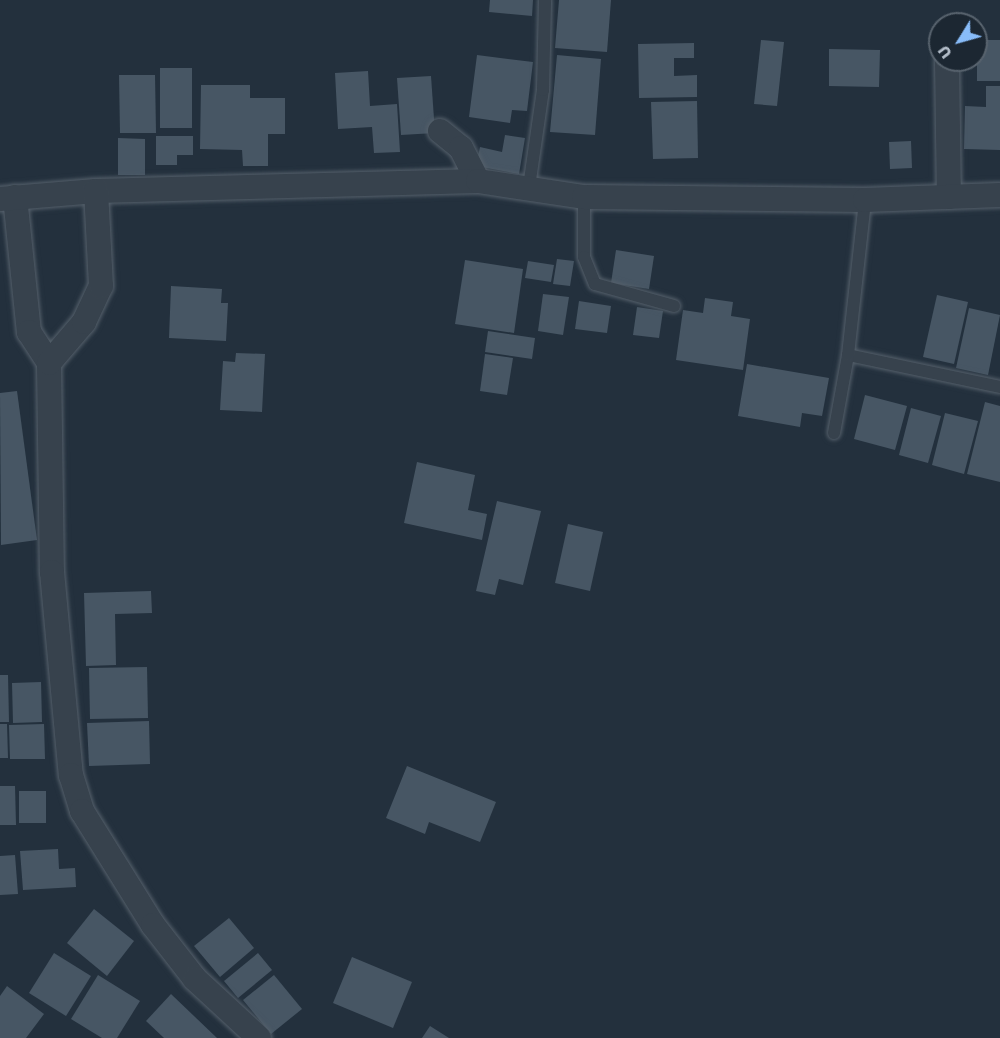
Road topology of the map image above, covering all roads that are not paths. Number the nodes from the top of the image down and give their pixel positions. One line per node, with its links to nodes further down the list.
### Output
1 (545, 0): 5 (lane)
2 (947, 72): 9 (street)
3 (440, 131): 4 (street)
4 (478, 181): 5 (street); 6 (street)
5 (529, 187): 8 (street)
6 (96, 190): 10 (street); 14 (street)
7 (1000, 195): 9 (street)
8 (584, 197): 11 (street); 12 (lane)
9 (949, 197): 11 (street)
10 (8, 198): 14 (street)
11 (865, 200): 13 (lane)
12 (674, 306)
13 (848, 355): 15 (lane); 16 (lane)
14 (49, 363): 17 (street)
15 (1000, 387)
16 (834, 432)
17 (259, 1038)

